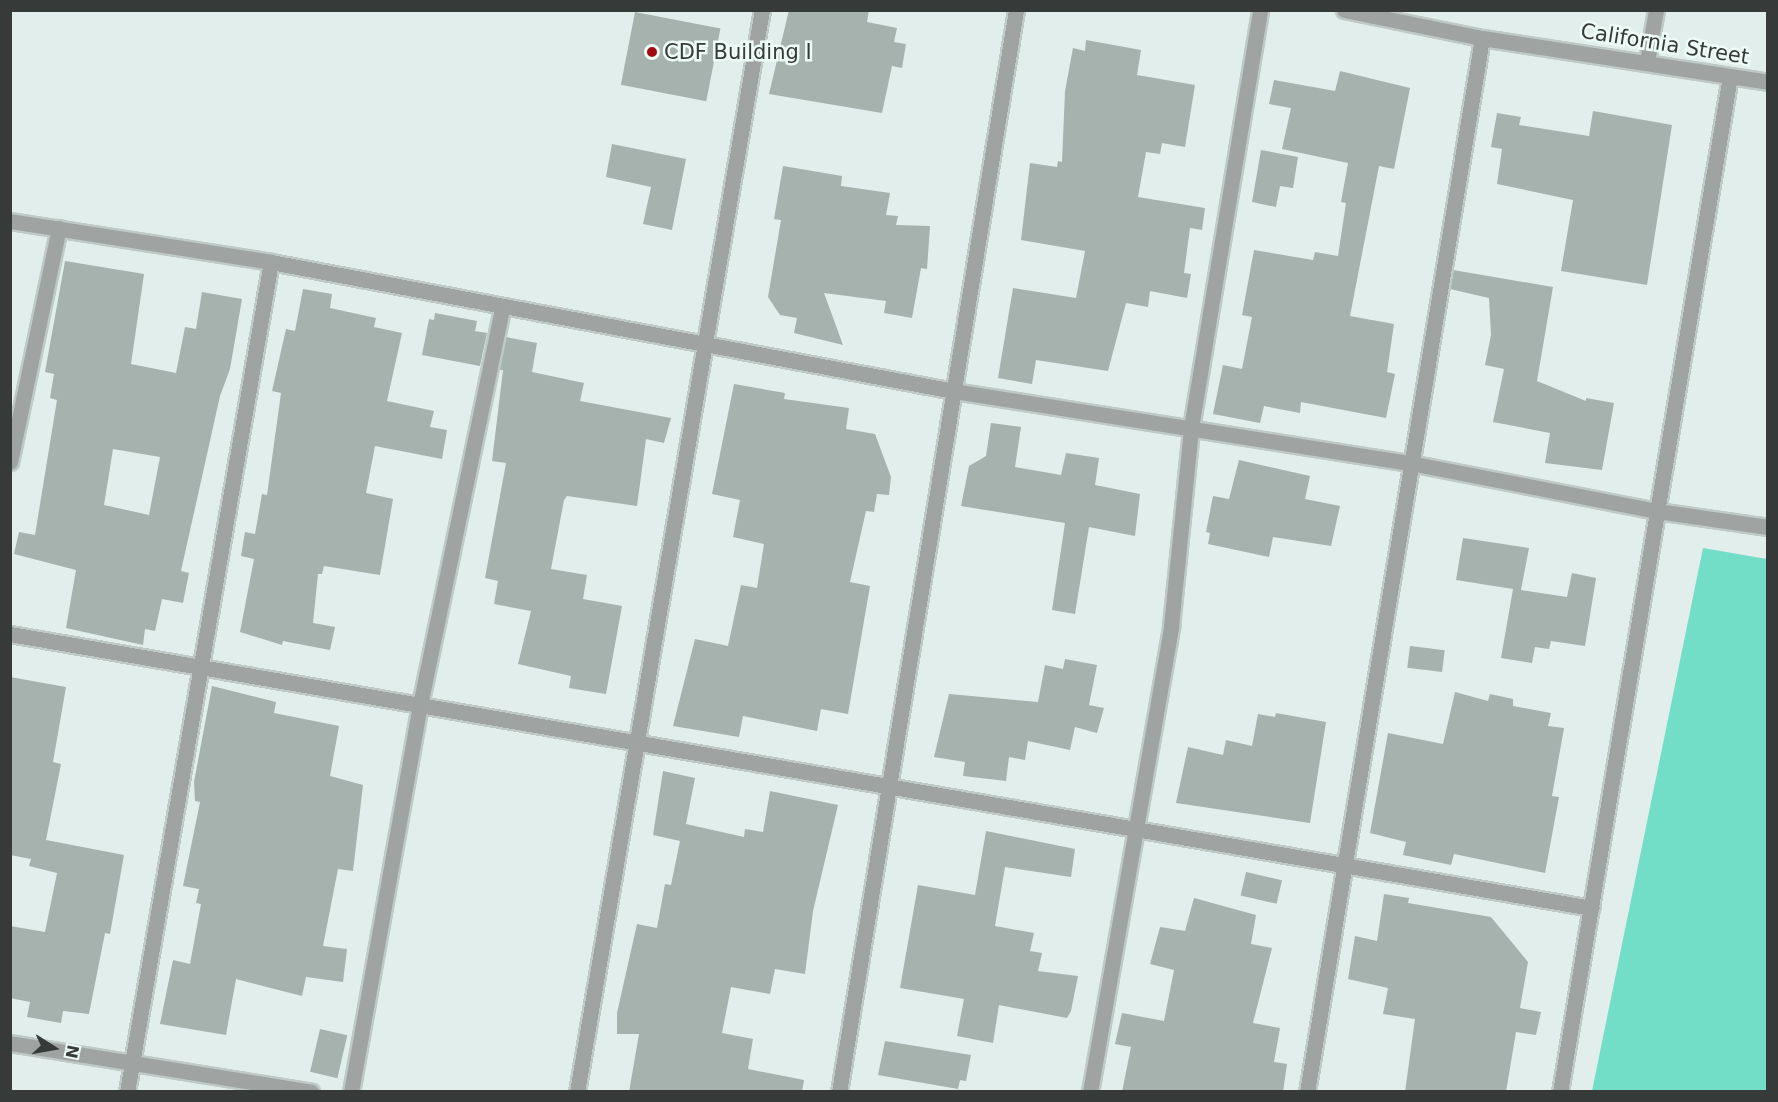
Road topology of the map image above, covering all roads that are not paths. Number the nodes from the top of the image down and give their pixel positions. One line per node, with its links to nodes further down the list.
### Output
1 (762, 10): 15 (street)
2 (1016, 10): 16 (street)
3 (1260, 10): 17 (street)
4 (1344, 10): 6 (street, California Street)
5 (1656, 10): 8 (street)
6 (1389, 15): 7 (street, California Street)
7 (1482, 38): 8 (street, California Street); 19 (street)
8 (1647, 61): 9 (street, California Street)
9 (1730, 76): 10 (street, California Street); 20 (street)
10 (1767, 82)
11 (10, 221): 12 (street)
12 (59, 228): 13 (street); 18 (street)
13 (271, 262): 14 (street); 23 (street)
14 (502, 308): 15 (street); 24 (street)
15 (707, 346): 16 (street); 25 (street)
16 (954, 391): 17 (street); 26 (street)
17 (1191, 428): 19 (street); 27 (street)
18 (10, 462)
19 (1410, 463): 20 (street); 28 (street)
20 (1657, 511): 21 (street); 29 (street)
21 (1767, 527)
22 (10, 634): 23 (street)
23 (201, 668): 24 (street); 31 (street)
24 (420, 705): 25 (street); 34 (street)
25 (636, 741): 26 (street); 35 (street)
26 (891, 788): 27 (street); 36 (street)
27 (1136, 831): 28 (street); 37 (street)
28 (1346, 867): 29 (street); 38 (street)
29 (1591, 908): 39 (street)
30 (10, 1043): 31 (street)
31 (131, 1062): 32 (street); 33 (street)
32 (127, 1092)
33 (311, 1092)
34 (351, 1092)
35 (577, 1092)
36 (839, 1092)
37 (1090, 1092)
38 (1306, 1092)
39 (1560, 1092)

